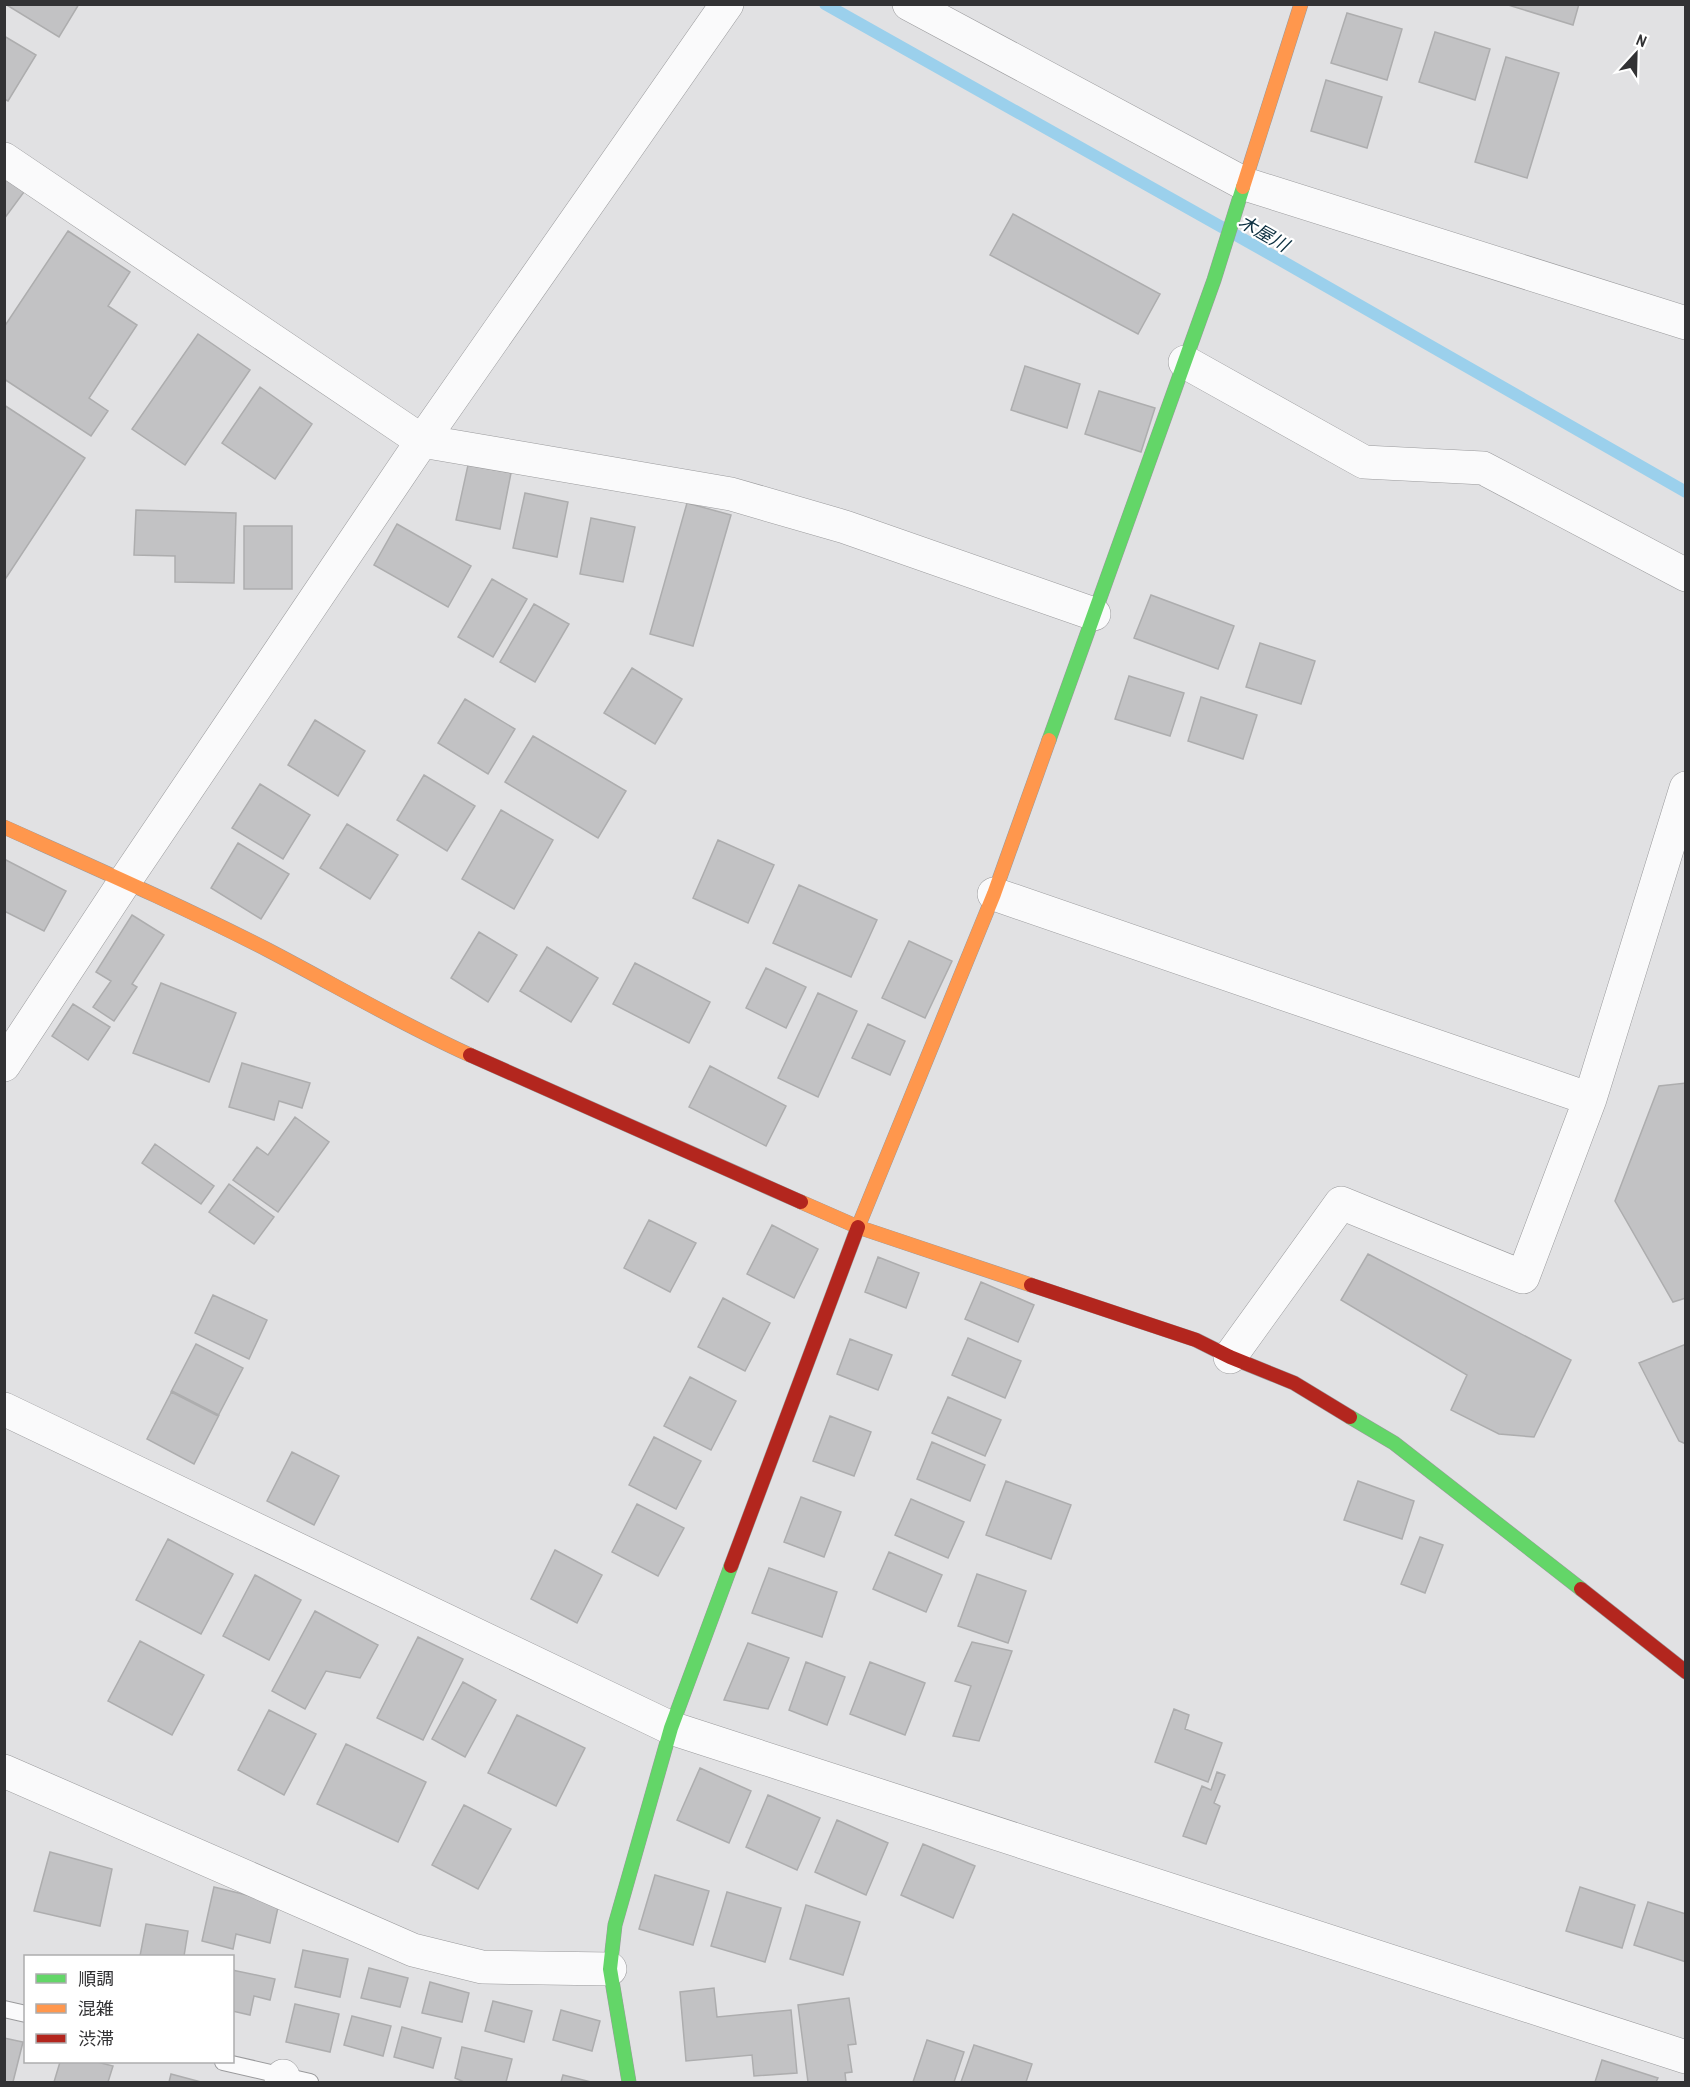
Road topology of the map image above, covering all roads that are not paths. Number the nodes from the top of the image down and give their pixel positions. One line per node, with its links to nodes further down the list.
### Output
1 (728, 4): 8 (street)
2 (909, 4): 5 (street)
3 (1301, 4): 5 (street)
4 (4, 159): 8 (street)
5 (1245, 184): 6 (street); 7 (street)
6 (1686, 323)
7 (1185, 362): 9 (street); 10 (street)
8 (422, 441): 10 (street); 13 (street)
9 (1686, 574)
10 (1094, 614): 14 (street)
11 (1686, 788): 16 (street)
12 (4, 827): 13 (street)
13 (125, 881): 15 (street); 17 (street)
14 (994, 894): 16 (street); 17 (street)
15 (4, 1065)
16 (1590, 1099): 18 (street)
17 (858, 1227): 18 (street); 21 (street)
18 (1230, 1358): 20 (street)
19 (4, 1409): 21 (street)
20 (1686, 1672)
21 (671, 1728): 23 (street); 26 (street)
22 (4, 1771): 23 (street)
23 (610, 1969): 29 (street)
24 (4, 2009): 25 (lane)
25 (24, 2014)
26 (1686, 2057)
27 (230, 2063): 28 (lane)
28 (291, 2080)
29 (629, 2082)

